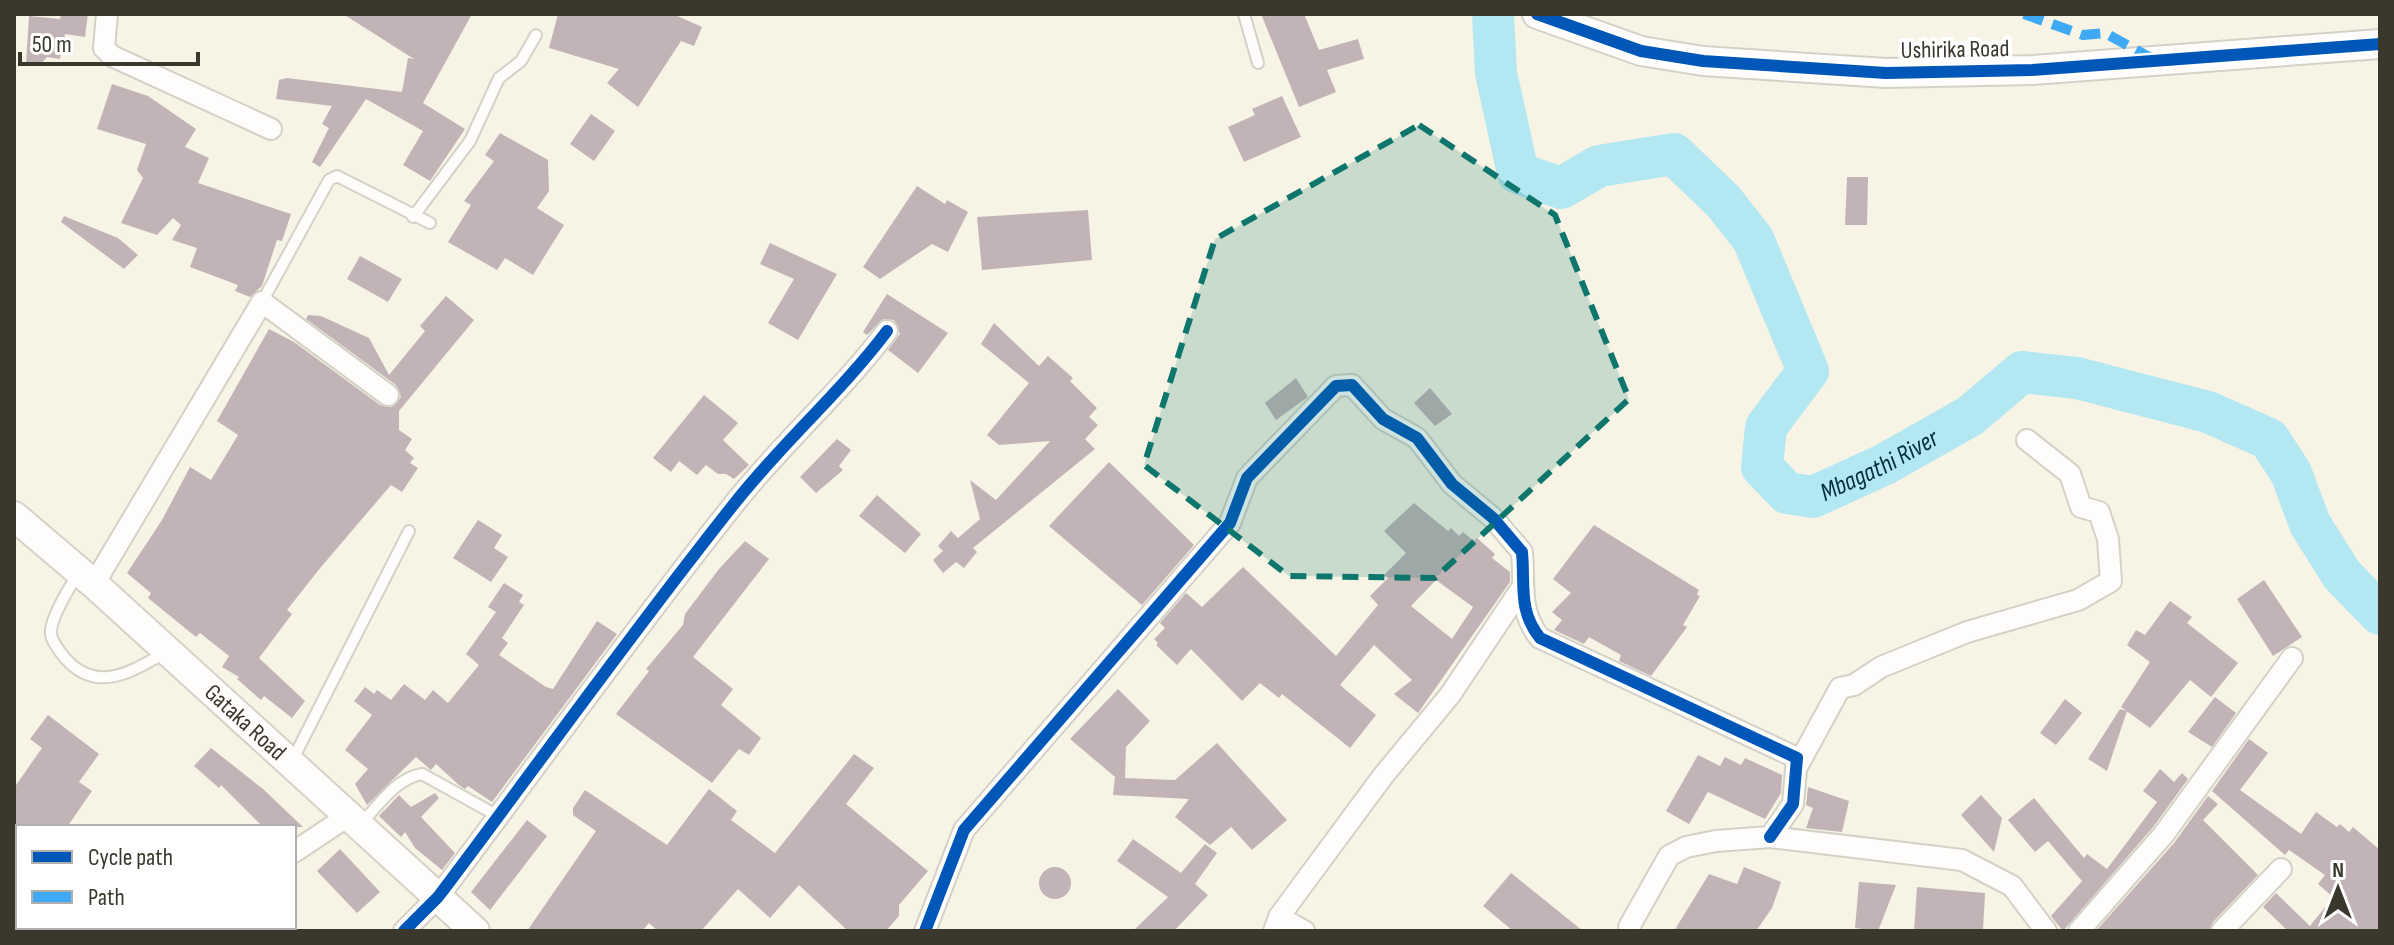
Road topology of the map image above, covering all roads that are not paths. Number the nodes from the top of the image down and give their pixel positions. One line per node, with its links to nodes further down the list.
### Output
1 (107, 14): 7 (street)
2 (1244, 14): 6 (lane)
3 (1537, 14): 5 (street, Ushirika Road)
4 (536, 35): 8 (lane)
5 (2380, 44)
6 (1258, 63)
7 (271, 129)
8 (413, 217): 9 (lane); 10 (lane)
9 (430, 223)
10 (262, 302): 12 (street); 16 (street)
11 (887, 331): 22 (street)
12 (388, 395)
13 (2027, 440): 21 (street)
14 (14, 516): 16 (street, Gataka Road)
15 (409, 531): 20 (lane)
16 (87, 577): 18 (street, Gataka Road); 18 (lane)
17 (1521, 589): 21 (street); 28 (street); 32 (street)
18 (168, 651): 20 (street, Gataka Road)
19 (2292, 658): 35 (street)
20 (290, 763): 23 (street, Gataka Road)
21 (1798, 765): 24 (street)
22 (498, 816): 23 (lane); 27 (street)
23 (353, 821): 25 (street); 27 (street, Gataka Road)
24 (1770, 837): 29 (street); 34 (street)
25 (296, 851)
26 (2281, 869): 36 (street)
27 (438, 897): 30 (street); 31 (street, Gataka Road)
28 (1277, 924): 33 (street)
29 (1630, 930)
30 (404, 931)
31 (475, 931)
32 (925, 931)
33 (1304, 931)
34 (2046, 931)
35 (2079, 931)
36 (2222, 931)

